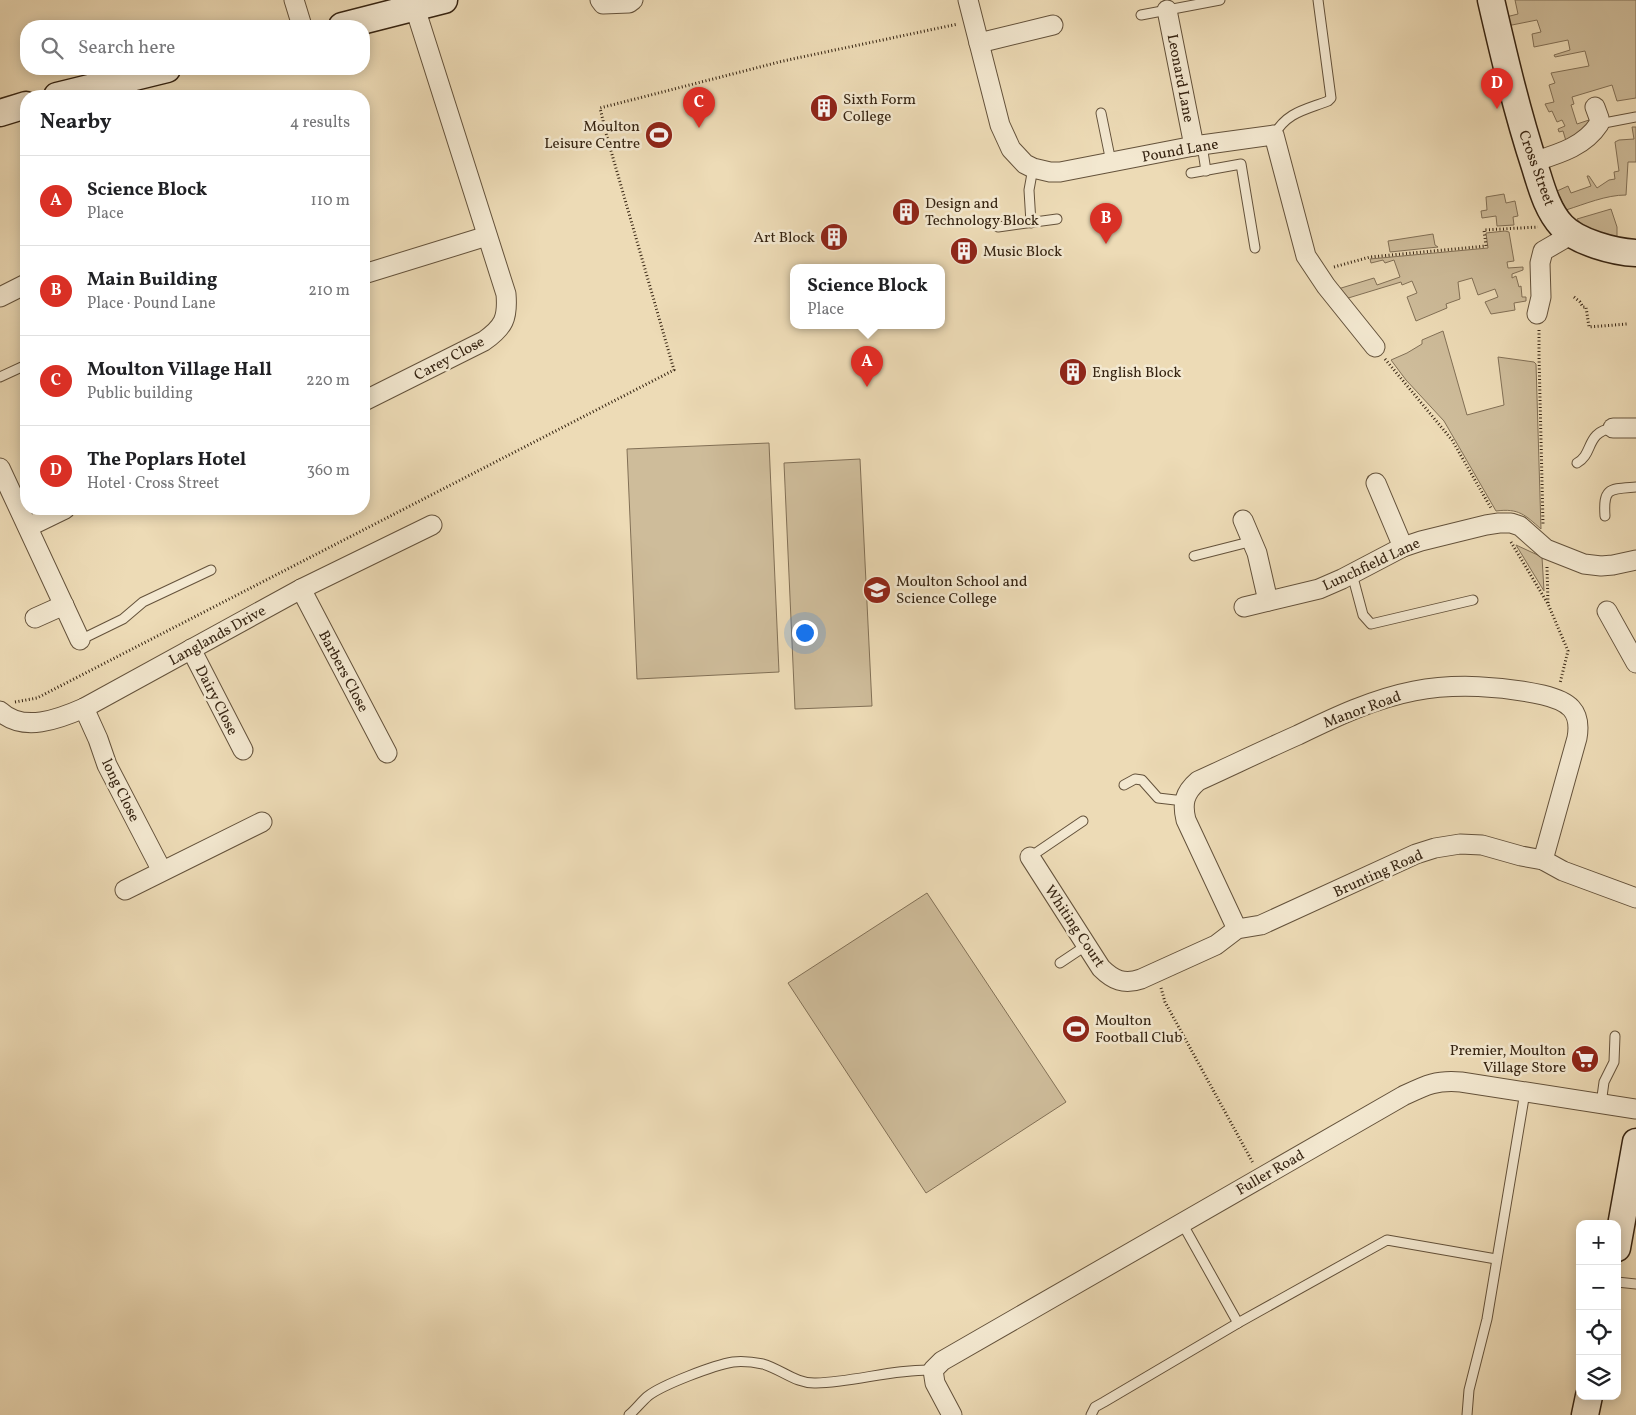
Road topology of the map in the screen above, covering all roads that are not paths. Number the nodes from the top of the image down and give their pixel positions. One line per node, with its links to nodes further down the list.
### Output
1 (294, 0): 12 (street)
2 (444, 0): 9 (street)
3 (600, 0): 4 (street)
4 (634, 0)
5 (968, 0): 15 (street)
6 (1220, 0): 10 (lane)
7 (1318, 0): 23 (lane)
8 (1492, 0): 26 (street, Cross Street)
9 (415, 8): 13 (street); 34 (street, Carey Close)
10 (1167, 10): 11 (lane); 24 (street, Leonard Lane)
11 (1142, 15)
12 (300, 20)
13 (366, 20)
14 (1053, 25): 15 (street)
15 (979, 43): 27 (street)
16 (143, 75): 17 (street)
17 (81, 90)
18 (20, 107): 19 (street)
19 (0, 113)
20 (1101, 113): 25 (lane)
21 (1597, 115): 22 (lane); 26 (street)
22 (1636, 117)
23 (1274, 135): 24 (street, Pound Lane); 41 (street)
24 (1198, 146): 25 (street, Pound Lane); 28 (lane)
25 (1111, 162): 27 (street, Pound Lane)
26 (1533, 162): 33 (street, Cross Street)
27 (1033, 168): 31 (lane)
28 (1206, 170): 29 (lane); 35 (lane)
29 (1192, 173)
30 (1057, 219): 31 (lane)
31 (1031, 223): 32 (lane)
32 (998, 228)
33 (1565, 229): 36 (street); 40 (street)
34 (487, 236): 37 (street); 44 (street, Carey Close)
35 (1255, 248)
36 (1636, 253)
37 (370, 272)
38 (20, 287): 39 (street)
39 (0, 297)
40 (1537, 314)
41 (1375, 347)
42 (20, 368): 43 (lane)
43 (0, 377)
44 (370, 398)
45 (1614, 428): 46 (street); 47 (lane)
46 (1636, 428)
47 (1577, 463)
48 (0, 468): 51 (street)
49 (1376, 482): 59 (street)
50 (1636, 486): 54 (lane)
51 (20, 510)
52 (22, 515): 57 (street)
53 (53, 515): 57 (street)
54 (1605, 516)
55 (1243, 520): 58 (street)
56 (432, 525): 64 (street, Langlands Drive)
57 (28, 527): 67 (street)
58 (1253, 541): 60 (lane); 66 (street)
59 (1403, 547): 61 (street, Lunchfield Lane); 63 (street, Lunchfield Lane)
60 (1194, 556)
61 (1636, 560)
62 (211, 570): 71 (lane)
63 (1352, 574): 65 (lane); 66 (street, Lunchfield Lane)
64 (301, 589): 72 (street, Langlands Drive); 77 (street, Barbers Close)
65 (1473, 600)
66 (1268, 601): 68 (street, Lunchfield Lane)
67 (64, 605): 70 (street); 71 (street)
68 (1244, 607)
69 (1607, 611): 73 (street)
70 (35, 618)
71 (80, 640)
72 (191, 649): 74 (street, Langlands Drive); 76 (street, Dairy Close)
73 (1636, 663)
74 (84, 708): 75 (street, Langlands Drive); 84 (street, long Close)
75 (0, 711)
76 (243, 750)
77 (387, 754)
78 (1124, 785): 79 (lane)
79 (1184, 801): 83 (street, Manor Road); 87 (street)
80 (1082, 821): 82 (lane)
81 (262, 822): 84 (street)
82 (1030, 857): 88 (street, Whiting Court)
83 (1543, 860): 86 (street, Brunting Road); 87 (street, Brunting Road)
84 (162, 871): 85 (street)
85 (125, 890)
86 (1636, 898)
87 (1237, 929): 88 (street, Whiting Court)
88 (1087, 946): 89 (lane)
89 (1060, 963)
90 (1615, 1036): 92 (lane)
91 (1525, 1092): 92 (street, Fuller Road); 95 (street, Fuller Road); 97 (lane)
92 (1601, 1104): 93 (street, Fuller Road)
93 (1636, 1109)
94 (1636, 1142): 96 (street)
95 (1182, 1223): 100 (lane); 101 (street, Fuller Road)
96 (1621, 1226)
97 (1496, 1258): 100 (lane); 106 (lane)
98 (1621, 1282): 99 (lane)
99 (1636, 1284)
100 (1238, 1323): 105 (lane)
101 (933, 1370): 103 (lane); 104 (street)
102 (1588, 1400): 107 (street)
103 (629, 1415)
104 (952, 1415)
105 (1091, 1415)
106 (1467, 1415)
107 (1585, 1415)

